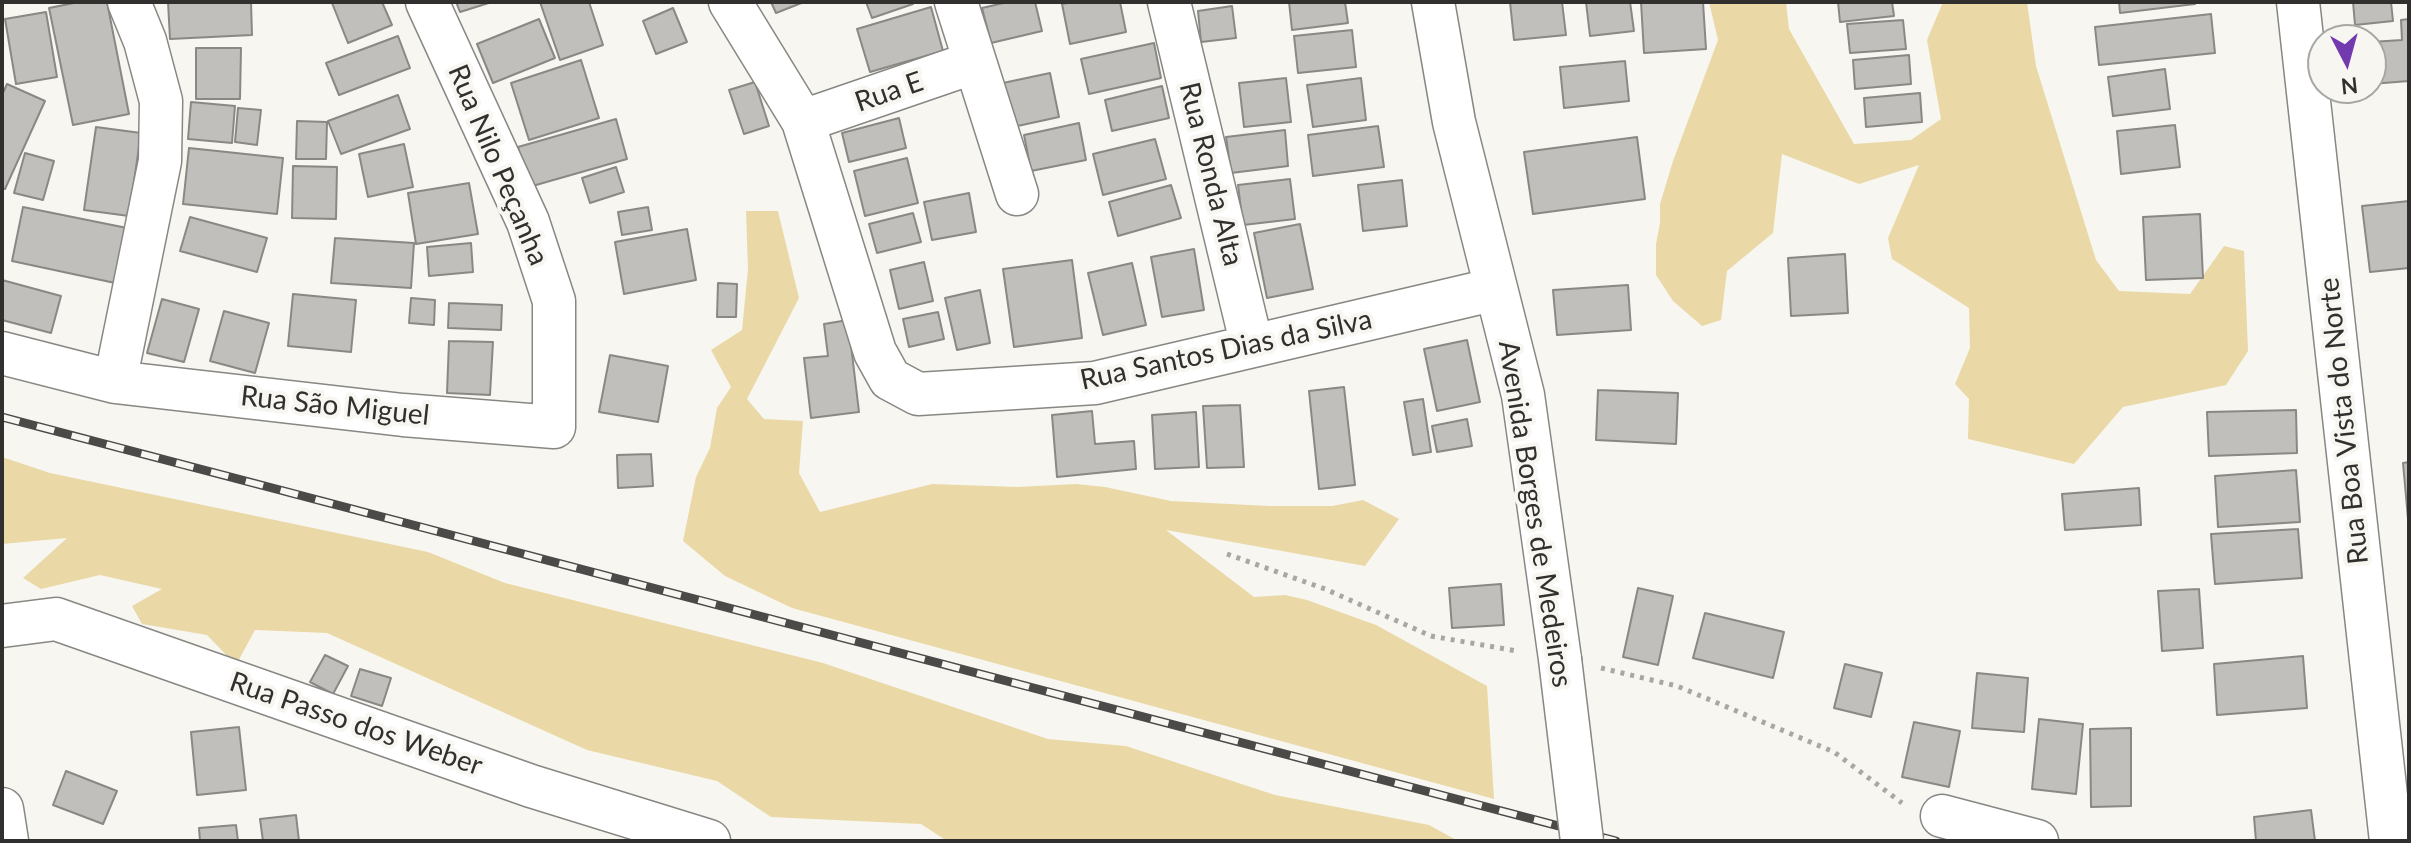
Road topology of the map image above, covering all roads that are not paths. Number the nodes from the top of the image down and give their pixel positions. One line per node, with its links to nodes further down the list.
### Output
1 (129, 2): 14 (street)
2 (427, 2): 15 (street, Rua Nilo Peçanha)
3 (730, 2): 9 (street, Rua Santos Dias da Silva)
4 (956, 2): 8 (street)
5 (1169, 2): 12 (street, Rua Ronda Alta)
6 (1433, 2): 11 (street, Avenida Borges de Medeiros)
7 (2298, 2): 23 (street, Rua Boa Vista do Norte)
8 (975, 62): 9 (street, Rua E); 10 (street)
9 (803, 121): 12 (street, Rua Santos Dias da Silva)
10 (1017, 194)
11 (1496, 289): 12 (street, Rua Santos Dias da Silva); 21 (street, Avenida Borges de Medeiros, bridge)
12 (1252, 346)
13 (2, 353): 14 (street, Rua São Miguel)
14 (115, 382): 15 (street, Rua São Miguel)
15 (554, 427)
16 (2, 626): 20 (street, Rua Passo dos Weber)
17 (2, 809): 19 (street)
18 (1942, 816): 22 (street)
19 (7, 841)
20 (709, 841)
21 (1582, 841)
22 (2037, 841)
23 (2391, 841)

